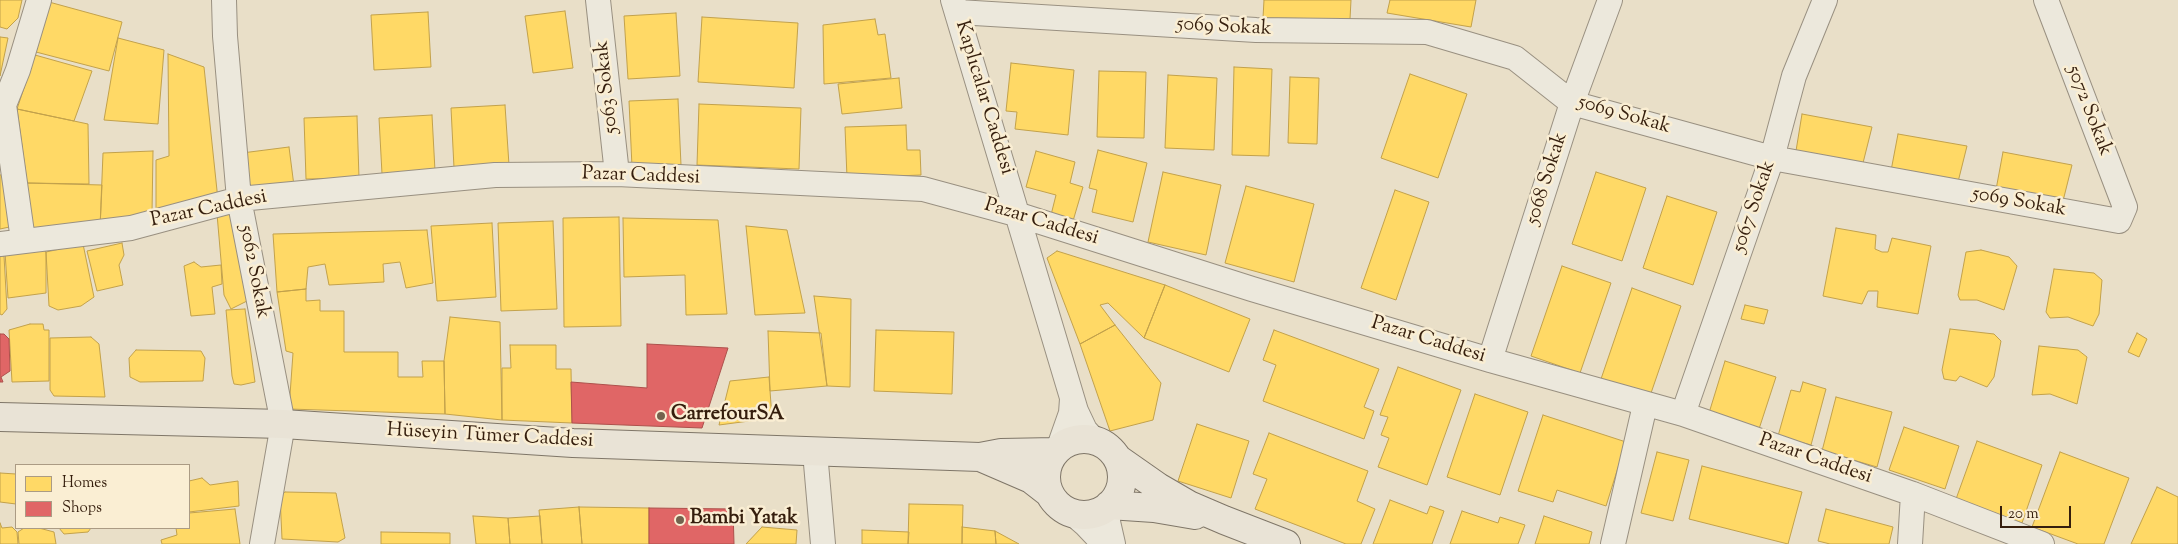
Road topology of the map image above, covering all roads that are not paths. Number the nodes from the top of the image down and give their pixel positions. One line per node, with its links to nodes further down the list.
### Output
1 (39, 0): 9 (street)
2 (224, 0): 12 (street, 5062 Sokak)
3 (598, 0): 11 (street, 5063 Sokak)
4 (1610, 0): 8 (street, 5068 Sokak)
5 (1825, 0): 10 (street, 5067 Sokak)
6 (2046, 0): 14 (street, 5072 Sokak)
7 (955, 6): 8 (street, 5069 Sokak); 13 (street, Kaplıcalar Caddesi)
8 (1572, 103): 10 (street, 5069 Sokak); 16 (street, 5068 Sokak)
9 (2, 105): 15 (street)
10 (1772, 158): 14 (street, 5069 Sokak); 19 (street, 5067 Sokak)
11 (617, 174): 12 (street, Pazar Caddesi); 13 (street, Pazar Caddesi)
12 (239, 199): 15 (street, Pazar Caddesi); 21 (street, 5062 Sokak)
13 (1019, 215): 16 (street, Pazar Caddesi); 17 (street, Kaplıcalar Caddesi)
14 (2120, 221)
15 (11, 242)
16 (1490, 360): 18 (street, Pazar Caddesi)
17 (1072, 397): 22 (street, Kaplıcalar Caddesi); 23 (street)
18 (1645, 405): 19 (street, Pazar Caddesi); 37 (street)
19 (1683, 414): 28 (street, Pazar Caddesi)
20 (0, 417): 21 (main road, Hüseyin Tümer Caddesi)
21 (283, 424): 24 (main road, Hüseyin Tümer Caddesi); 32 (street)
22 (1094, 440): 23 (main road, Hüseyin Tümer Caddesi); 26 (main road)
23 (1057, 450): 25 (main road, Hüseyin Tümer Caddesi); 27 (main road)
24 (815, 452): 25 (main road, Hüseyin Tümer Caddesi); 33 (street)
25 (980, 457): 27 (main road, Hüseyin Tümer Caddesi)
26 (1118, 459): 29 (main road); 31 (main road)
27 (1049, 493): 30 (main road, Hüseyin Tümer Caddesi)
28 (1913, 494): 38 (street); 39 (street, Pazar Caddesi)
29 (1109, 505): 30 (main road); 31 (main road); 35 (street)
30 (1071, 512): 34 (street)
31 (1224, 520): 36 (main road)
32 (262, 544)
33 (823, 544)
34 (1104, 544)
35 (1113, 544)
36 (1286, 544)
37 (1613, 544)
38 (1910, 544)
39 (2042, 544)

